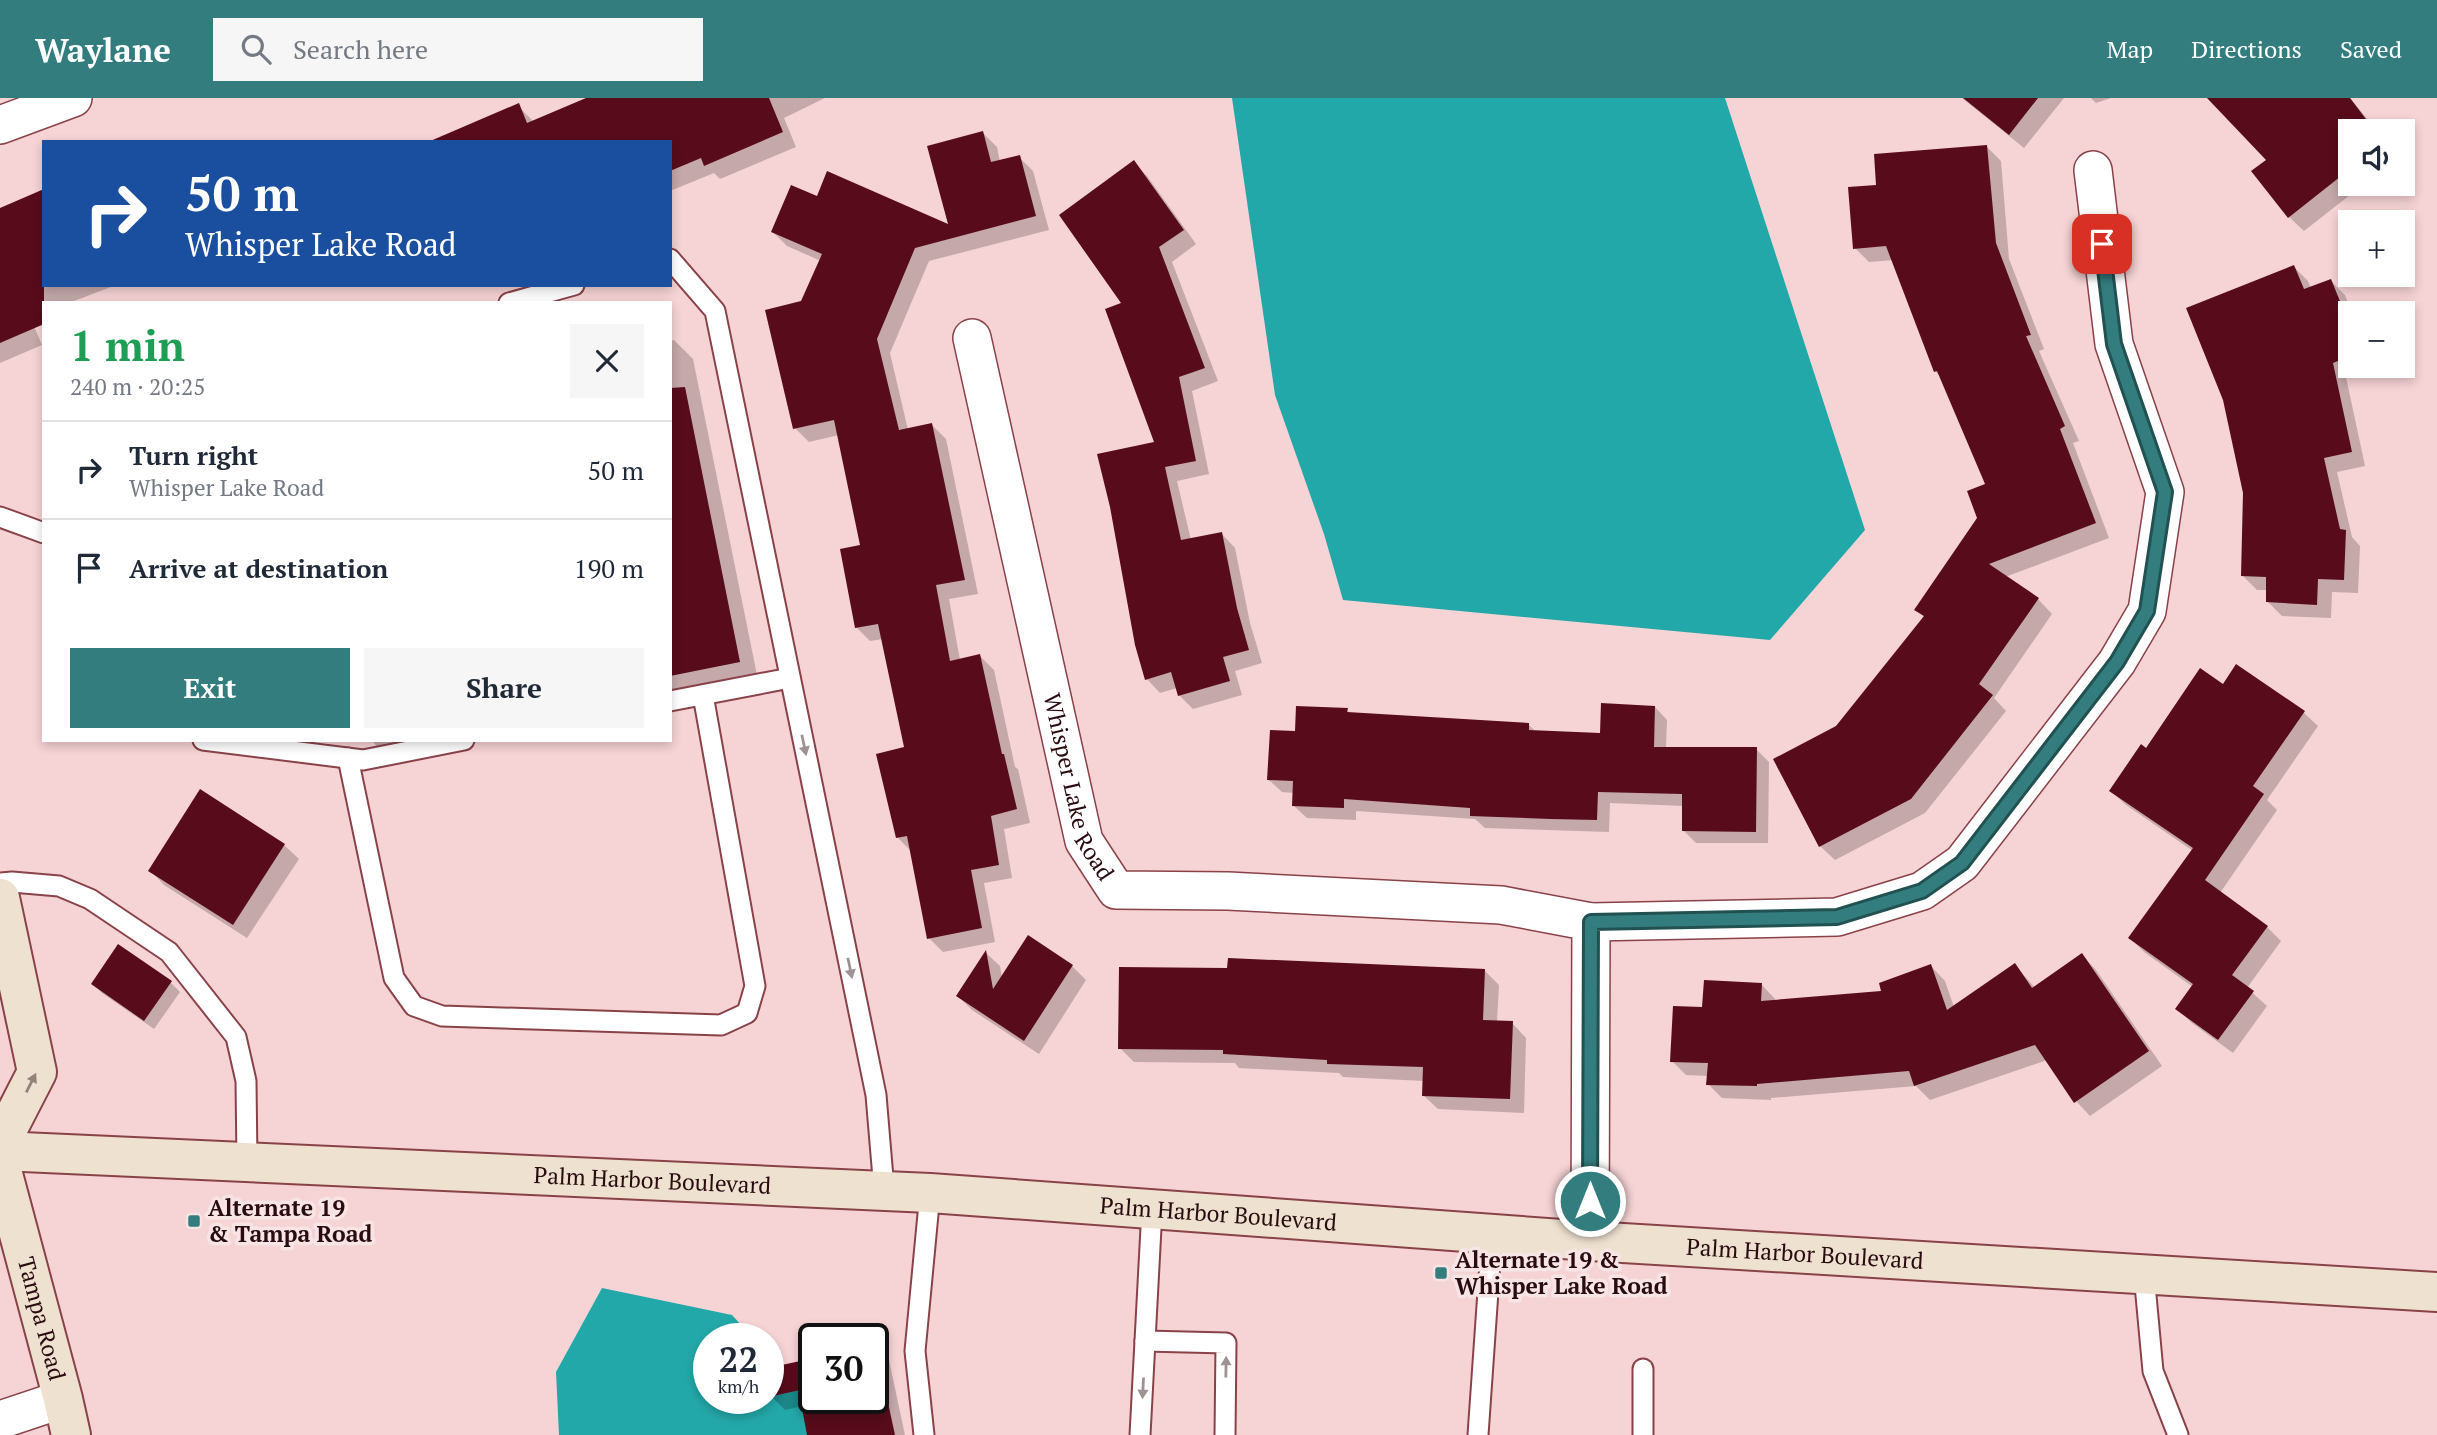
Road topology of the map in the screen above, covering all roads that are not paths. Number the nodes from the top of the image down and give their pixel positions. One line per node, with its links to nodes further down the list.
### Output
1 (61, 100): 2 (street)
2 (0, 125)
3 (2093, 170): 18 (street, Whisper Lake Road)
4 (672, 261): 10 (lane)
5 (567, 287): 6 (lane)
6 (516, 301)
7 (972, 338): 18 (street, Whisper Lake Road)
8 (0, 517): 9 (lane)
9 (42, 532)
10 (790, 678): 11 (lane); 23 (lane, one-way to 23)
11 (704, 695): 12 (lane); 15 (lane)
12 (672, 701)
13 (219, 742): 15 (lane)
14 (454, 742): 15 (lane)
15 (348, 758)
16 (0, 883): 21 (lane)
17 (0, 898): 19 (main road, one-way to 17)
18 (1591, 922): 27 (street)
19 (0, 1144)
20 (0, 1151): 21 (main road, Palm Harbor Boulevard)
21 (247, 1162): 23 (main road, Palm Harbor Boulevard)
22 (0, 1163): 32 (main road, Tampa Road)
23 (884, 1190): 24 (main road, Palm Harbor Boulevard)
24 (930, 1193): 25 (main road, Palm Harbor Boulevard); 34 (lane)
25 (1152, 1209): 26 (main road, Palm Harbor Boulevard); 30 (lane)
26 (1492, 1234): 27 (main road, Palm Harbor Boulevard); 37 (lane)
27 (1590, 1241): 28 (main road, Palm Harbor Boulevard)
28 (2144, 1274): 29 (main road, Palm Harbor Boulevard); 39 (lane)
29 (2437, 1292)
30 (1145, 1341): 35 (lane, one-way to 35); 36 (lane, one-way to 30)
31 (1643, 1369): 38 (lane)
32 (67, 1417): 33 (street)
33 (0, 1420)
34 (923, 1435)
35 (1140, 1435)
36 (1225, 1435)
37 (1478, 1435)
38 (1643, 1435)
39 (2178, 1435)

